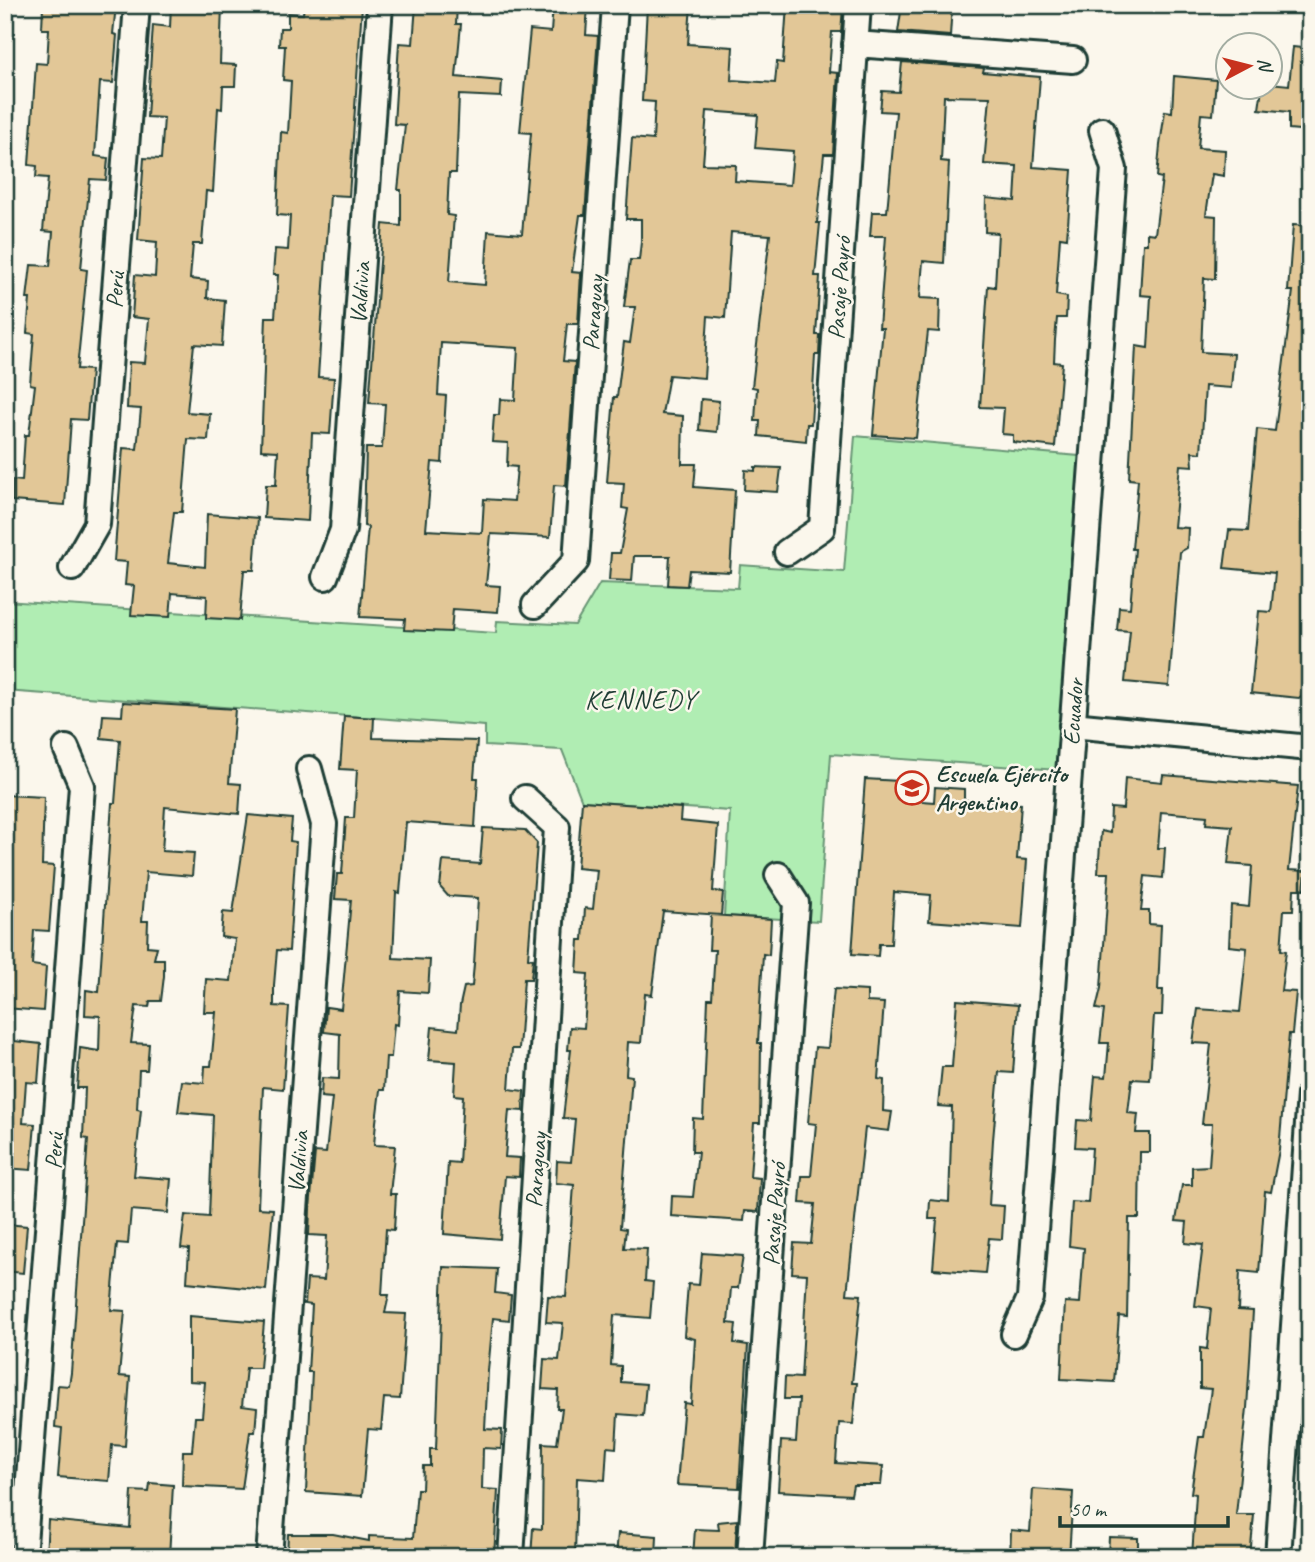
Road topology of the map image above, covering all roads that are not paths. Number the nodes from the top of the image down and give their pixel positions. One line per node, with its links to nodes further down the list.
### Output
1 (137, 5): 9 (street, Perú)
2 (380, 5): 10 (street, Valdivia)
3 (615, 5): 11 (street, Paraguay)
4 (858, 5): 5 (street, Pasaje Payró)
5 (855, 44): 6 (street); 8 (street, Pasaje Payró)
6 (1073, 60)
7 (1101, 130): 12 (street, Ecuador)
8 (787, 552)
9 (72, 568)
10 (325, 578)
11 (535, 605)
12 (1072, 725): 14 (street); 19 (street, Ecuador)
13 (66, 748): 20 (street, Perú)
14 (1310, 748)
15 (309, 769): 21 (street, Valdivia)
16 (525, 798): 22 (street, Paraguay)
17 (778, 876): 23 (street, Pasaje Payró)
18 (1310, 1096): 24 (street)
19 (1014, 1334)
20 (23, 1557)
21 (269, 1557)
22 (511, 1557)
23 (750, 1557)
24 (1278, 1557)

